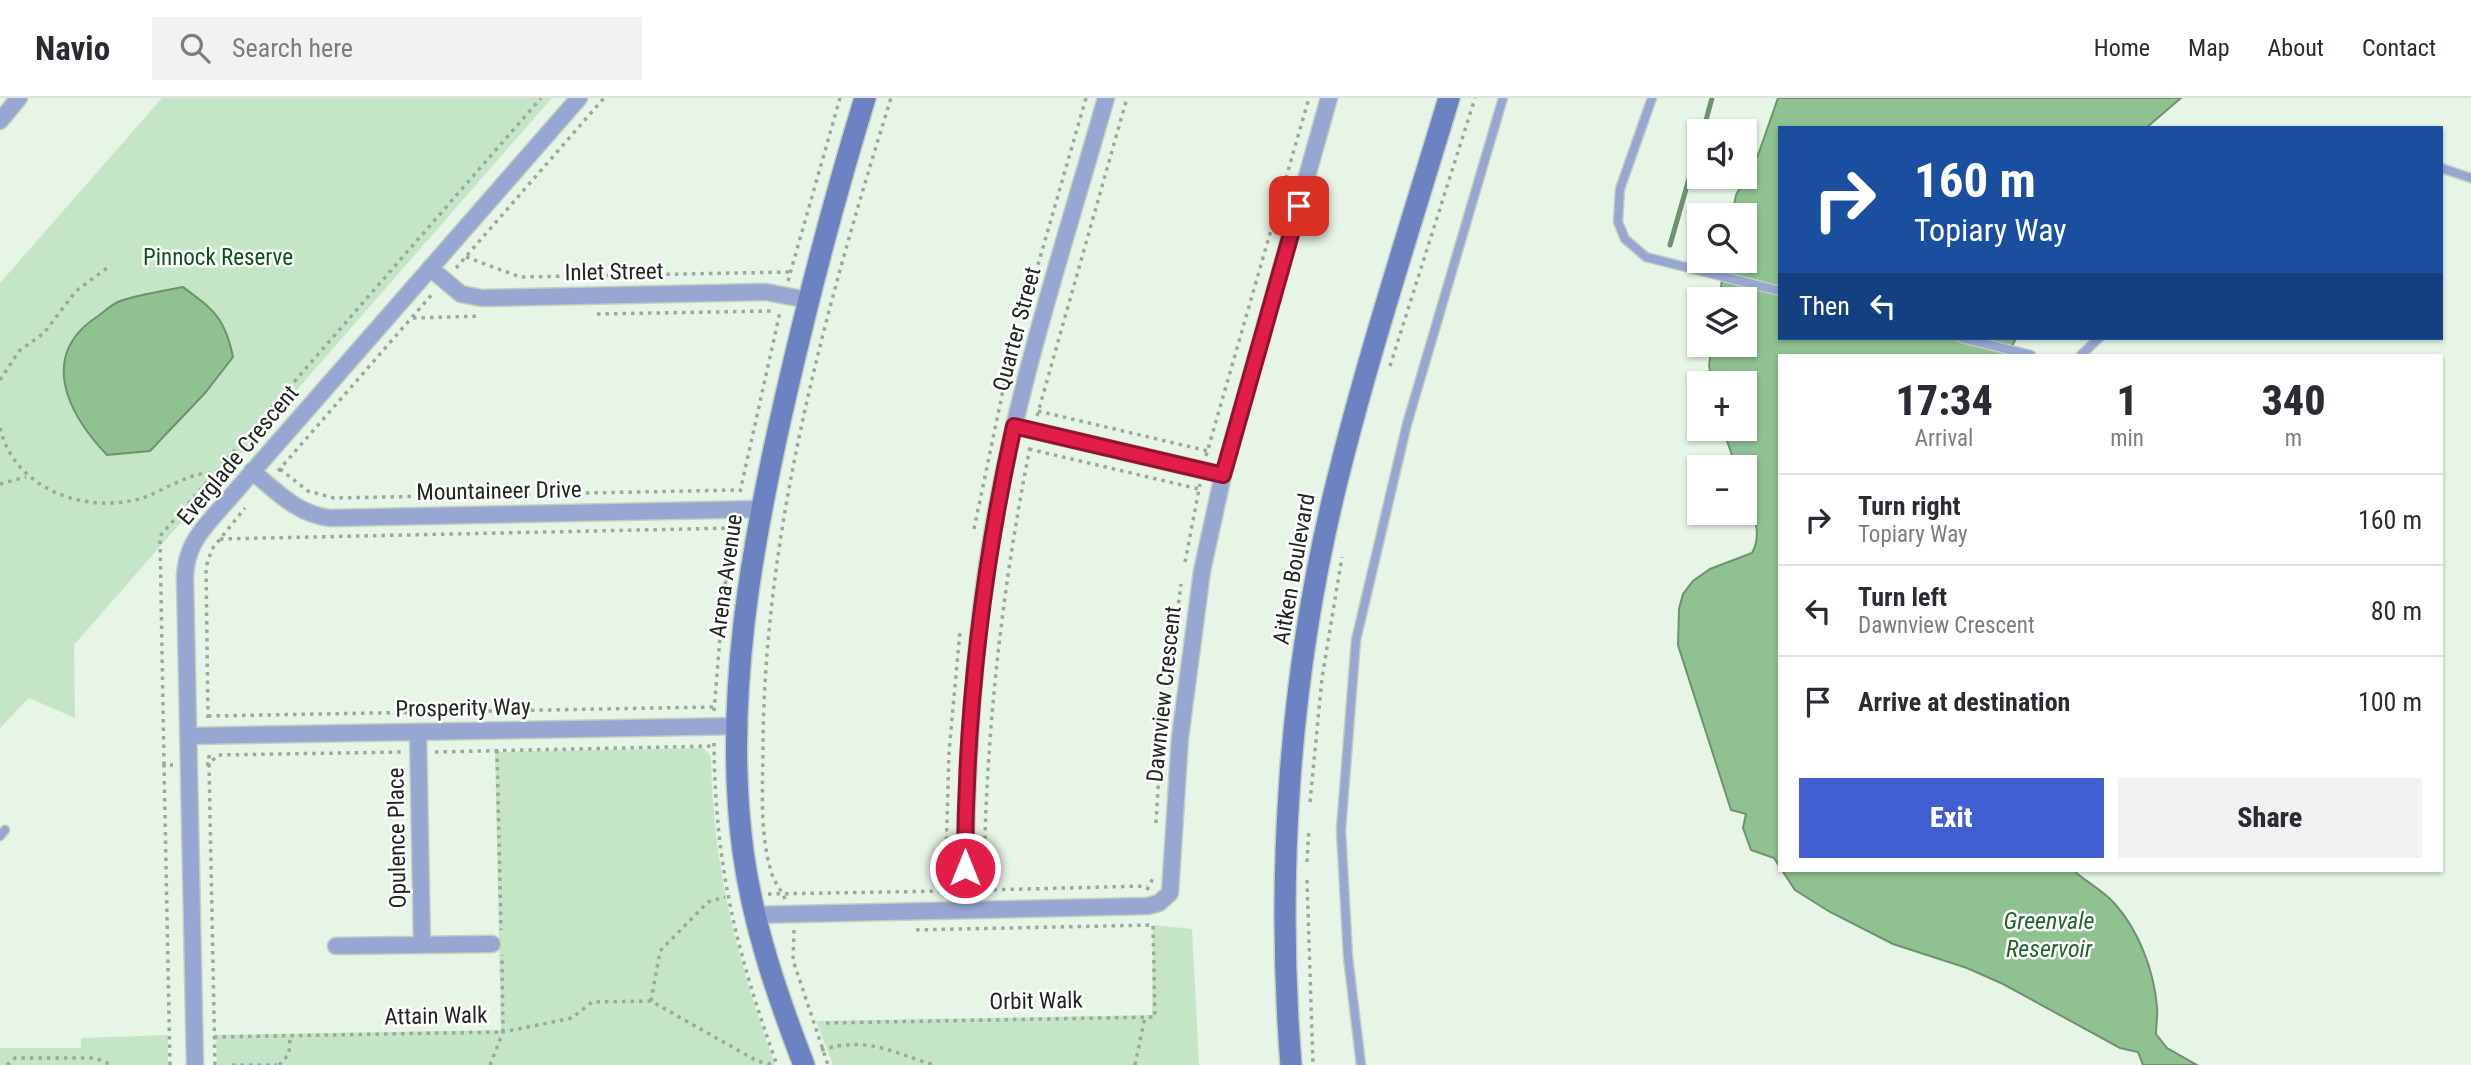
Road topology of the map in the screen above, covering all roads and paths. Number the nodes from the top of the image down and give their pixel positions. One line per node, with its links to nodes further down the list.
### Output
1 (19, 98): 12 (street)
2 (579, 98): 17 (street, Everglade Crescent)
3 (604, 98): 15 (path)
4 (865, 98): 21 (main road, Arena Avenue)
5 (891, 98): 51 (path)
6 (1107, 98): 28 (street, Quarter Street)
7 (1127, 98): 27 (path)
8 (1329, 98): 35 (street, Dawnview Crescent)
9 (1449, 98): 85 (main road, Aitken Boulevard)
10 (1503, 98): 86 (lane)
11 (1652, 98): 20 (lane)
12 (0, 121)
13 (2443, 169): 14 (lane)
14 (2471, 178)
15 (466, 257): 18 (path); 19 (path)
16 (107, 268): 26 (path)
17 (430, 268): 19 (street, Inlet Street); 34 (street, Everglade Crescent)
18 (790, 272)
19 (444, 282): 21 (street, Inlet Street); 33 (path)
20 (1778, 291)
21 (808, 300): 42 (main road, Arena Avenue)
22 (1970, 340): 24 (lane)
23 (2097, 340): 25 (lane)
24 (2027, 354)
25 (2082, 354)
26 (0, 380)
27 (1038, 411): 30 (path); 32 (path)
28 (1014, 426): 30 (street); 59 (street, Quarter Street)
29 (0, 428): 36 (path)
30 (1033, 430): 31 (path); 35 (street)
31 (1030, 449): 40 (path); 56 (path)
32 (1208, 451)
33 (280, 469): 38 (path); 41 (path)
34 (252, 471): 38 (street, Mountaineer Drive); 39 (street, Everglade Crescent)
35 (1223, 475): 59 (street, Dawnview Crescent)
36 (26, 477): 37 (path); 39 (path)
37 (0, 484)
38 (267, 484): 42 (street, Mountaineer Drive); 44 (path)
39 (238, 487): 48 (street, Everglade Crescent)
40 (1199, 489)
41 (740, 490)
42 (762, 509): 50 (main road, Arena Avenue)
43 (733, 528): 44 (path)
44 (219, 539): 46 (path)
45 (714, 706): 46 (path)
46 (208, 716): 49 (path)
47 (418, 732): 49 (street, Prosperity Way); 50 (street, Prosperity Way); 53 (street, Opulence Place)
48 (189, 736): 49 (street, Prosperity Way); 55 (street, Everglade Crescent)
49 (208, 736): 54 (path)
50 (739, 736): 51 (path); 52 (path); 58 (main road, Arena Avenue)
51 (763, 745): 57 (path)
52 (497, 750): 53 (path); 63 (path, Attain Walk)
53 (418, 752): 54 (path); 62 (street, Opulence Place)
54 (209, 764): 55 (path); 69 (path)
55 (190, 765): 74 (path); 75 (street, Everglade Crescent)
56 (984, 890)
57 (783, 894): 58 (path); 60 (path)
58 (752, 904): 60 (street, Dawnview Crescent); 65 (path); 81 (main road, Arena Avenue)
59 (965, 910): 60 (street, Dawnview Crescent)
60 (791, 913): 71 (path)
61 (1153, 925): 66 (path)
62 (422, 944): 63 (street); 64 (street)
63 (498, 945): 68 (path, Attain Walk)
64 (336, 946)
65 (650, 1001): 68 (path); 80 (path)
66 (1145, 1017): 67 (path, Orbit Walk); 84 (path)
67 (826, 1023)
68 (503, 1032): 70 (path, Attain Walk); 79 (path)
69 (214, 1037): 70 (path, Attain Walk); 76 (path)
70 (290, 1037): 78 (path)
71 (822, 1050): 82 (path); 83 (path)
72 (7, 1065): 73 (path)
73 (112, 1065)
74 (170, 1065)
75 (195, 1065)
76 (215, 1065)
77 (232, 1065): 78 (path)
78 (278, 1065)
79 (489, 1065)
80 (775, 1065)
81 (804, 1065)
82 (828, 1065)
83 (931, 1065)
84 (1135, 1065)
85 (1291, 1065)
86 (1361, 1065)

